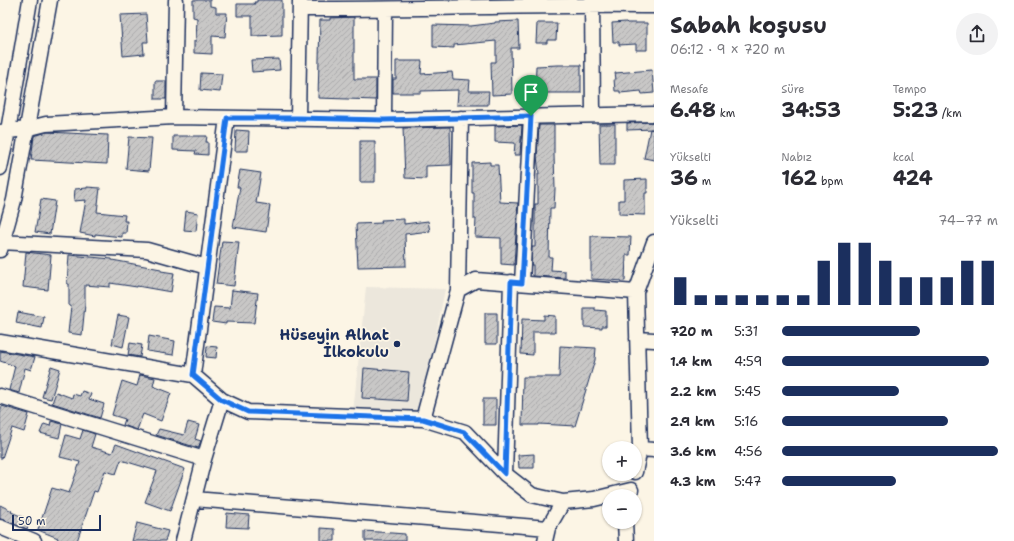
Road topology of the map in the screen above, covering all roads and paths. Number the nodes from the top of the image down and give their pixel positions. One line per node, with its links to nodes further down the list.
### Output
1 (30, 0): 17 (street)
2 (50, 0): 16 (street)
3 (176, 0): 11 (street)
4 (592, 2): 6 (street); 7 (street); 9 (street)
5 (300, 4): 7 (street); 13 (street)
6 (654, 6)
7 (385, 9): 15 (street)
8 (654, 114): 9 (street)
9 (593, 115): 10 (street)
10 (531, 116): 14 (street); 22 (street)
11 (174, 117): 12 (street); 16 (street)
12 (227, 118): 13 (street); 21 (street)
13 (298, 118): 15 (street)
14 (461, 118): 15 (street); 23 (street)
15 (384, 120)
16 (26, 129): 17 (street); 20 (street)
17 (4, 132): 18 (street)
18 (0, 168)
19 (654, 242): 24 (street)
20 (1, 246): 21 (street)
21 (207, 267): 28 (street)
22 (516, 283): 23 (street); 24 (street); 36 (street)
23 (458, 290): 31 (street)
24 (636, 292): 25 (street)
25 (637, 339): 26 (street); 32 (street)
26 (654, 340)
27 (0, 342): 28 (street)
28 (193, 375): 30 (street)
29 (0, 396): 35 (street)
30 (222, 400): 31 (street); 35 (street)
31 (423, 419): 36 (street)
32 (640, 441)
33 (642, 449): 34 (street)
34 (654, 450)
35 (204, 459): 38 (street)
36 (505, 474): 39 (street)
37 (602, 497): 39 (street)
38 (194, 500): 42 (street); 44 (street)
39 (563, 502): 42 (street)
40 (0, 527): 43 (street)
41 (625, 529): 45 (street)
42 (547, 534)
43 (34, 541)
44 (183, 541)
45 (626, 541)

